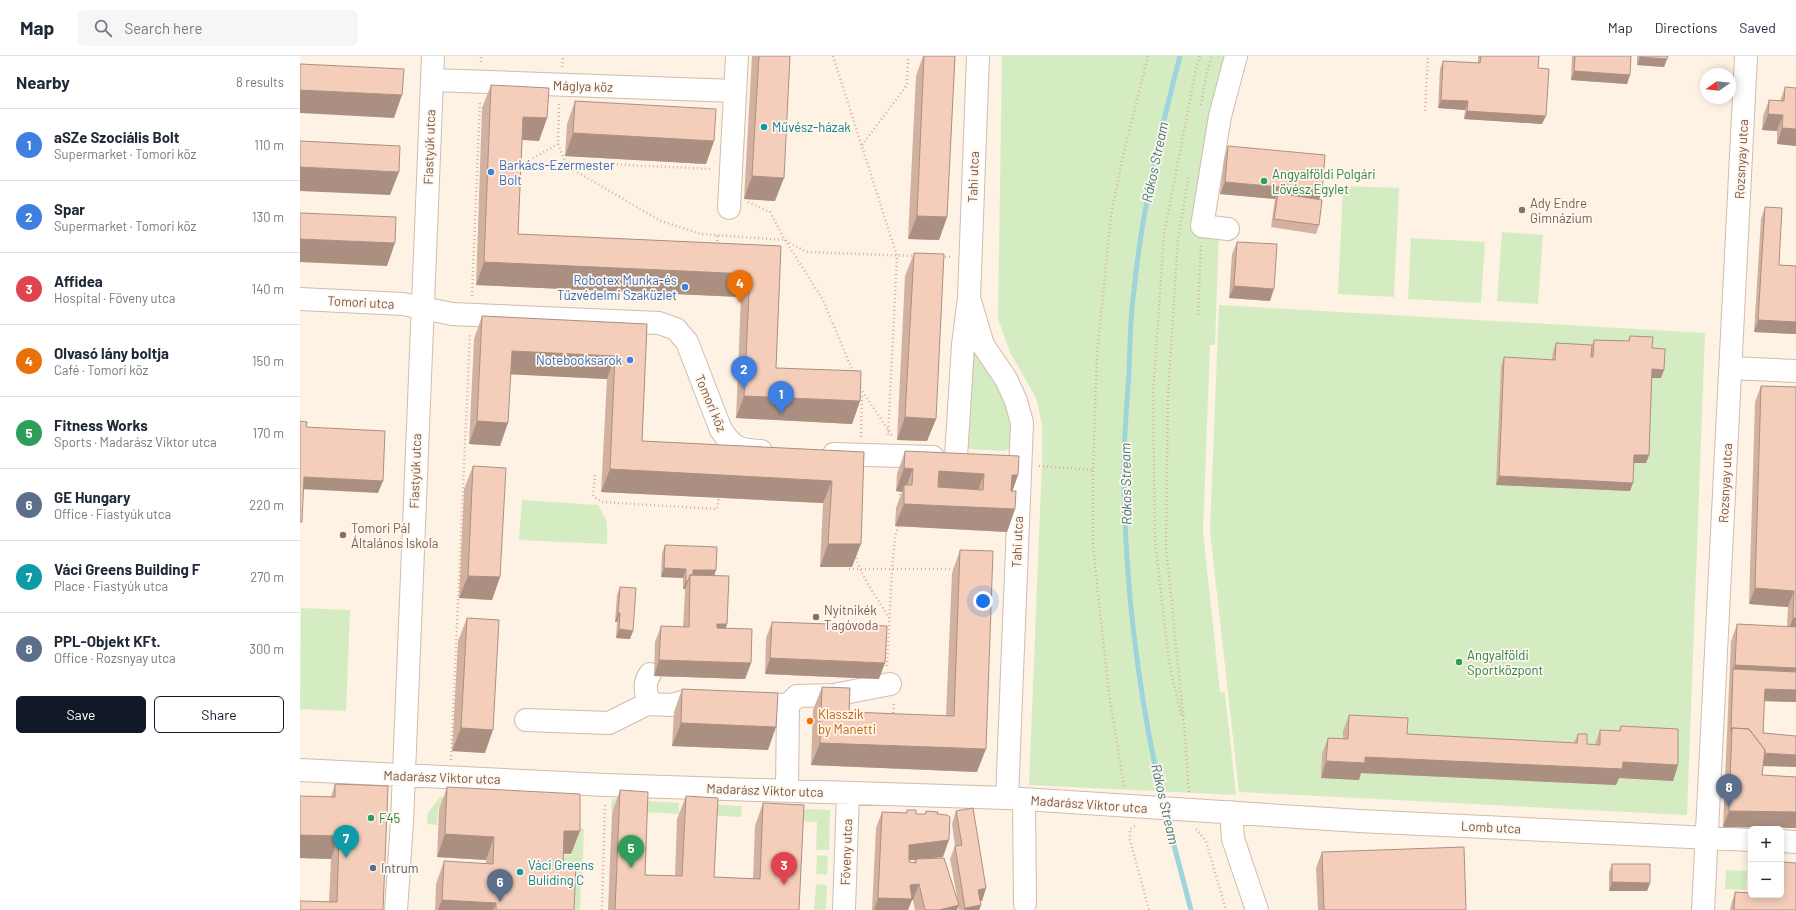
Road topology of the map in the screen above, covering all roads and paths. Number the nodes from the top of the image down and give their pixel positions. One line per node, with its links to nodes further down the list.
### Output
1 (433, 56): 12 (street, Fiastyúk utca)
2 (482, 56): 13 (path)
3 (737, 56): 14 (street)
4 (833, 56): 17 (path)
5 (908, 56): 17 (path)
6 (978, 56): 26 (street, Tahi utca)
7 (1148, 56): 45 (path)
8 (1200, 56): 63 (path)
9 (1236, 56): 21 (street)
10 (1428, 56): 15 (path)
11 (1746, 56): 31 (street, Rozsnyay utca)
12 (432, 80): 13 (street, Máglya köz); 28 (street, Fiastyúk utca)
13 (481, 82): 14 (street, Máglya köz); 29 (path)
14 (735, 91): 20 (street)
15 (1426, 110)
16 (558, 144): 19 (path)
17 (862, 146): 36 (path)
18 (564, 162): 20 (path)
19 (513, 169)
20 (730, 190): 33 (path)
21 (1202, 226): 22 (street); 30 (path)
22 (1228, 230)
23 (717, 235): 25 (path)
24 (1178, 238): 63 (path)
25 (717, 250)
26 (969, 298): 41 (street, Tahi utca); 44 (street, Tahi utca)
27 (300, 299): 28 (street, Tomori utca)
28 (422, 309): 29 (street, Tomori köz); 65 (street, Fiastyúk utca)
29 (471, 315): 38 (street, Tomori köz); 66 (path)
30 (1198, 316)
31 (1731, 368): 32 (street); 75 (street, Rozsnyay utca)
32 (1796, 371)
33 (856, 379)
34 (859, 386): 35 (path)
35 (862, 393): 36 (path); 40 (path)
36 (888, 429): 37 (path); 37 (path)
37 (892, 448): 40 (street); 41 (street)
38 (784, 453)
39 (814, 454): 40 (street)
40 (860, 454)
41 (956, 457): 42 (street)
42 (977, 458)
43 (999, 460): 44 (street)
44 (1020, 461): 45 (path); 70 (street, Tahi utca)
45 (1093, 470): 72 (path)
46 (595, 475): 48 (path)
47 (901, 486): 49 (path)
48 (719, 498)
49 (900, 502)
50 (899, 520): 54 (path)
51 (856, 552): 53 (path)
52 (849, 569): 53 (path)
53 (860, 569): 54 (path); 56 (path)
54 (892, 569): 55 (path); 56 (path)
55 (962, 569)
56 (890, 618): 58 (path)
57 (650, 674): 59 (street)
58 (890, 684): 60 (street); 62 (path)
59 (651, 704): 60 (street); 61 (street)
60 (788, 706): 68 (street)
61 (526, 720)
62 (893, 723)
63 (1184, 725): 73 (path)
64 (300, 770): 65 (street, Madarász Viktor utca)
65 (403, 775): 66 (street, Madarász Viktor utca); 74 (street, Fiastyúk utca)
66 (442, 778): 67 (street, Madarász Viktor utca); 74 (street)
67 (605, 785): 68 (street, Madarász Viktor utca); 81 (path)
68 (787, 790): 69 (street, Madarász Viktor utca)
69 (848, 793): 70 (street, Madarász Viktor utca); 82 (street, Föveny utca)
70 (1016, 799): 72 (street, Madarász Viktor utca); 79 (street, Tahi utca)
71 (1231, 812): 73 (street, Madarász Viktor utca); 75 (street, Lomb utca); 85 (street)
72 (1134, 815): 73 (street, Madarász Viktor utca); 83 (path)
73 (1192, 818): 84 (path)
74 (402, 822): 80 (street, Fiastyúk utca)
75 (1706, 838): 76 (street, Lomb utca); 86 (street, Rozsnyay utca)
76 (1748, 840)
77 (1784, 841): 78 (street)
78 (1796, 842)
79 (1025, 904)
80 (396, 910)
81 (602, 910)
82 (844, 910)
83 (1149, 910)
84 (1226, 910)
85 (1257, 910)
86 (1703, 910)

